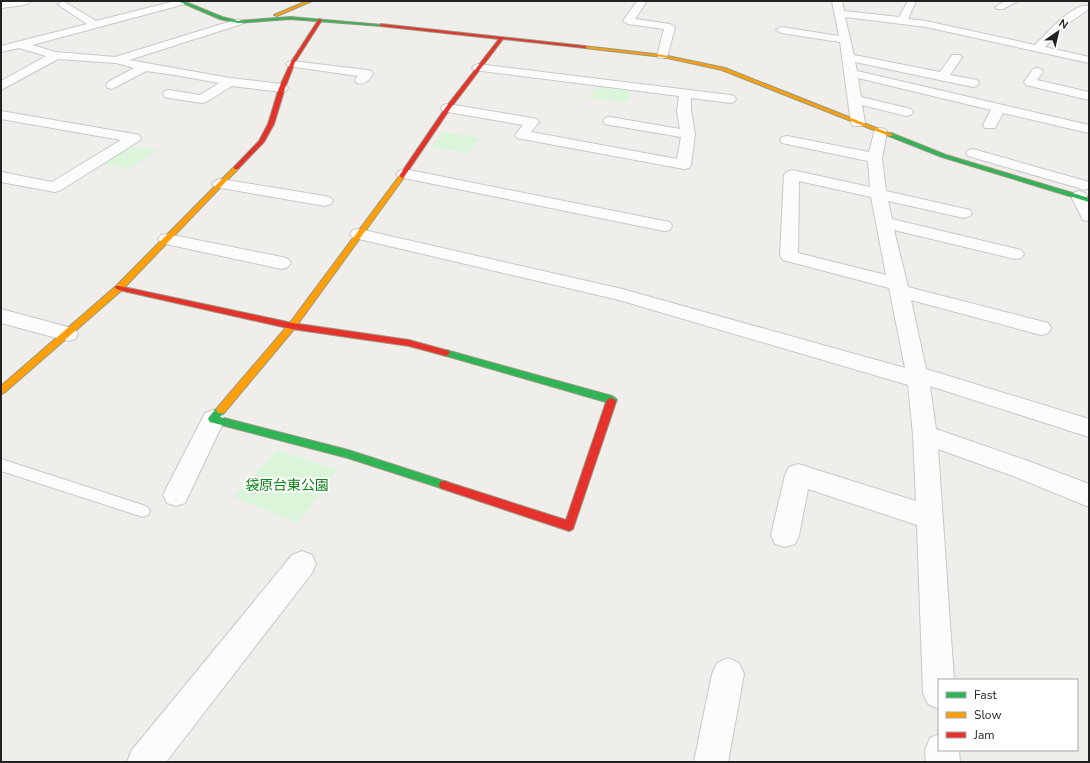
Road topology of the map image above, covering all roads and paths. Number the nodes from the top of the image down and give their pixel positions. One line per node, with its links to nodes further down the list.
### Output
1 (181, 1): 16 (street); 18 (street)
2 (310, 1): 13 (street)
3 (642, 1): 27 (street)
4 (837, 1): 12 (street)
5 (1013, 1): 10 (street)
6 (25, 2): 9 (street)
7 (912, 2): 15 (street)
8 (63, 4): 18 (street)
9 (1, 5)
10 (1000, 7)
11 (1085, 8): 25 (street)
12 (840, 13): 15 (street); 22 (street)
13 (266, 20): 14 (street); 16 (street)
14 (320, 20): 21 (street); 32 (street)
15 (902, 21): 20 (street)
16 (238, 22): 30 (street)
17 (977, 22): 20 (street)
18 (95, 25): 23 (street)
19 (782, 30): 22 (street)
20 (967, 32): 25 (street)
21 (501, 39): 27 (street); 34 (street)
22 (846, 40): 28 (street)
23 (19, 45): 24 (street); 26 (street)
24 (1, 48)
25 (1038, 48): 31 (street)
26 (56, 55): 30 (street); 42 (street)
27 (663, 56): 54 (street)
28 (849, 57): 36 (street); 37 (street)
29 (956, 57): 37 (street)
30 (116, 60): 33 (street)
31 (1089, 60)
32 (292, 64): 38 (street); 43 (street)
33 (144, 67): 39 (street); 41 (street)
34 (478, 68): 44 (street); 50 (street)
35 (1036, 72): 46 (street)
36 (851, 73): 48 (street); 49 (street)
37 (943, 77): 40 (street)
38 (361, 80)
39 (230, 82): 43 (street); 45 (street)
40 (973, 83)
41 (112, 84)
42 (1, 86)
43 (282, 88): 65 (street)
44 (685, 93): 47 (street); 58 (street)
45 (169, 94)
46 (1089, 96)
47 (730, 99)
48 (856, 100): 51 (street); 54 (street)
49 (999, 107): 55 (street); 56 (street)
50 (448, 108): 58 (street); 63 (street)
51 (906, 112)
52 (1, 115): 64 (street)
53 (610, 121): 58 (street)
54 (858, 123): 57 (street)
55 (990, 126)
56 (1089, 129)
57 (880, 132): 61 (street); 62 (street)
58 (688, 134)
59 (787, 140): 61 (street)
60 (973, 153): 62 (street)
61 (875, 158): 66 (street)
62 (1017, 172): 67 (street)
63 (404, 174): 72 (street); 73 (street)
64 (1, 177)
65 (220, 184): 68 (street); 74 (street)
66 (878, 193): 69 (street); 71 (street); 78 (street)
67 (1084, 194): 70 (street)
68 (325, 202)
69 (964, 213)
70 (1089, 216)
71 (884, 222): 75 (street); 78 (street)
72 (664, 226)
73 (359, 234): 80 (street); 83 (street)
74 (167, 239): 76 (street); 77 (street)
75 (1015, 254)
76 (282, 263)
77 (119, 288): 80 (street); 82 (street)
78 (899, 288): 81 (street); 83 (street)
79 (1, 316): 82 (street)
80 (292, 326): 85 (street); 85 (street)
81 (1041, 328)
82 (68, 334): 84 (street)
83 (918, 377): 86 (street); 87 (street)
84 (1, 391)
85 (213, 419): 89 (street)
86 (1089, 428)
87 (925, 435): 90 (street); 92 (street)
88 (1, 465): 91 (lane)
89 (176, 494)
90 (1089, 496)
91 (143, 511)
92 (928, 517): 93 (street); 96 (street)
93 (785, 535)
94 (302, 564): 98 (street)
95 (728, 674): 99 (street)
96 (938, 679)
97 (942, 751): 100 (street)
98 (144, 762)
99 (711, 762)
100 (943, 762)

